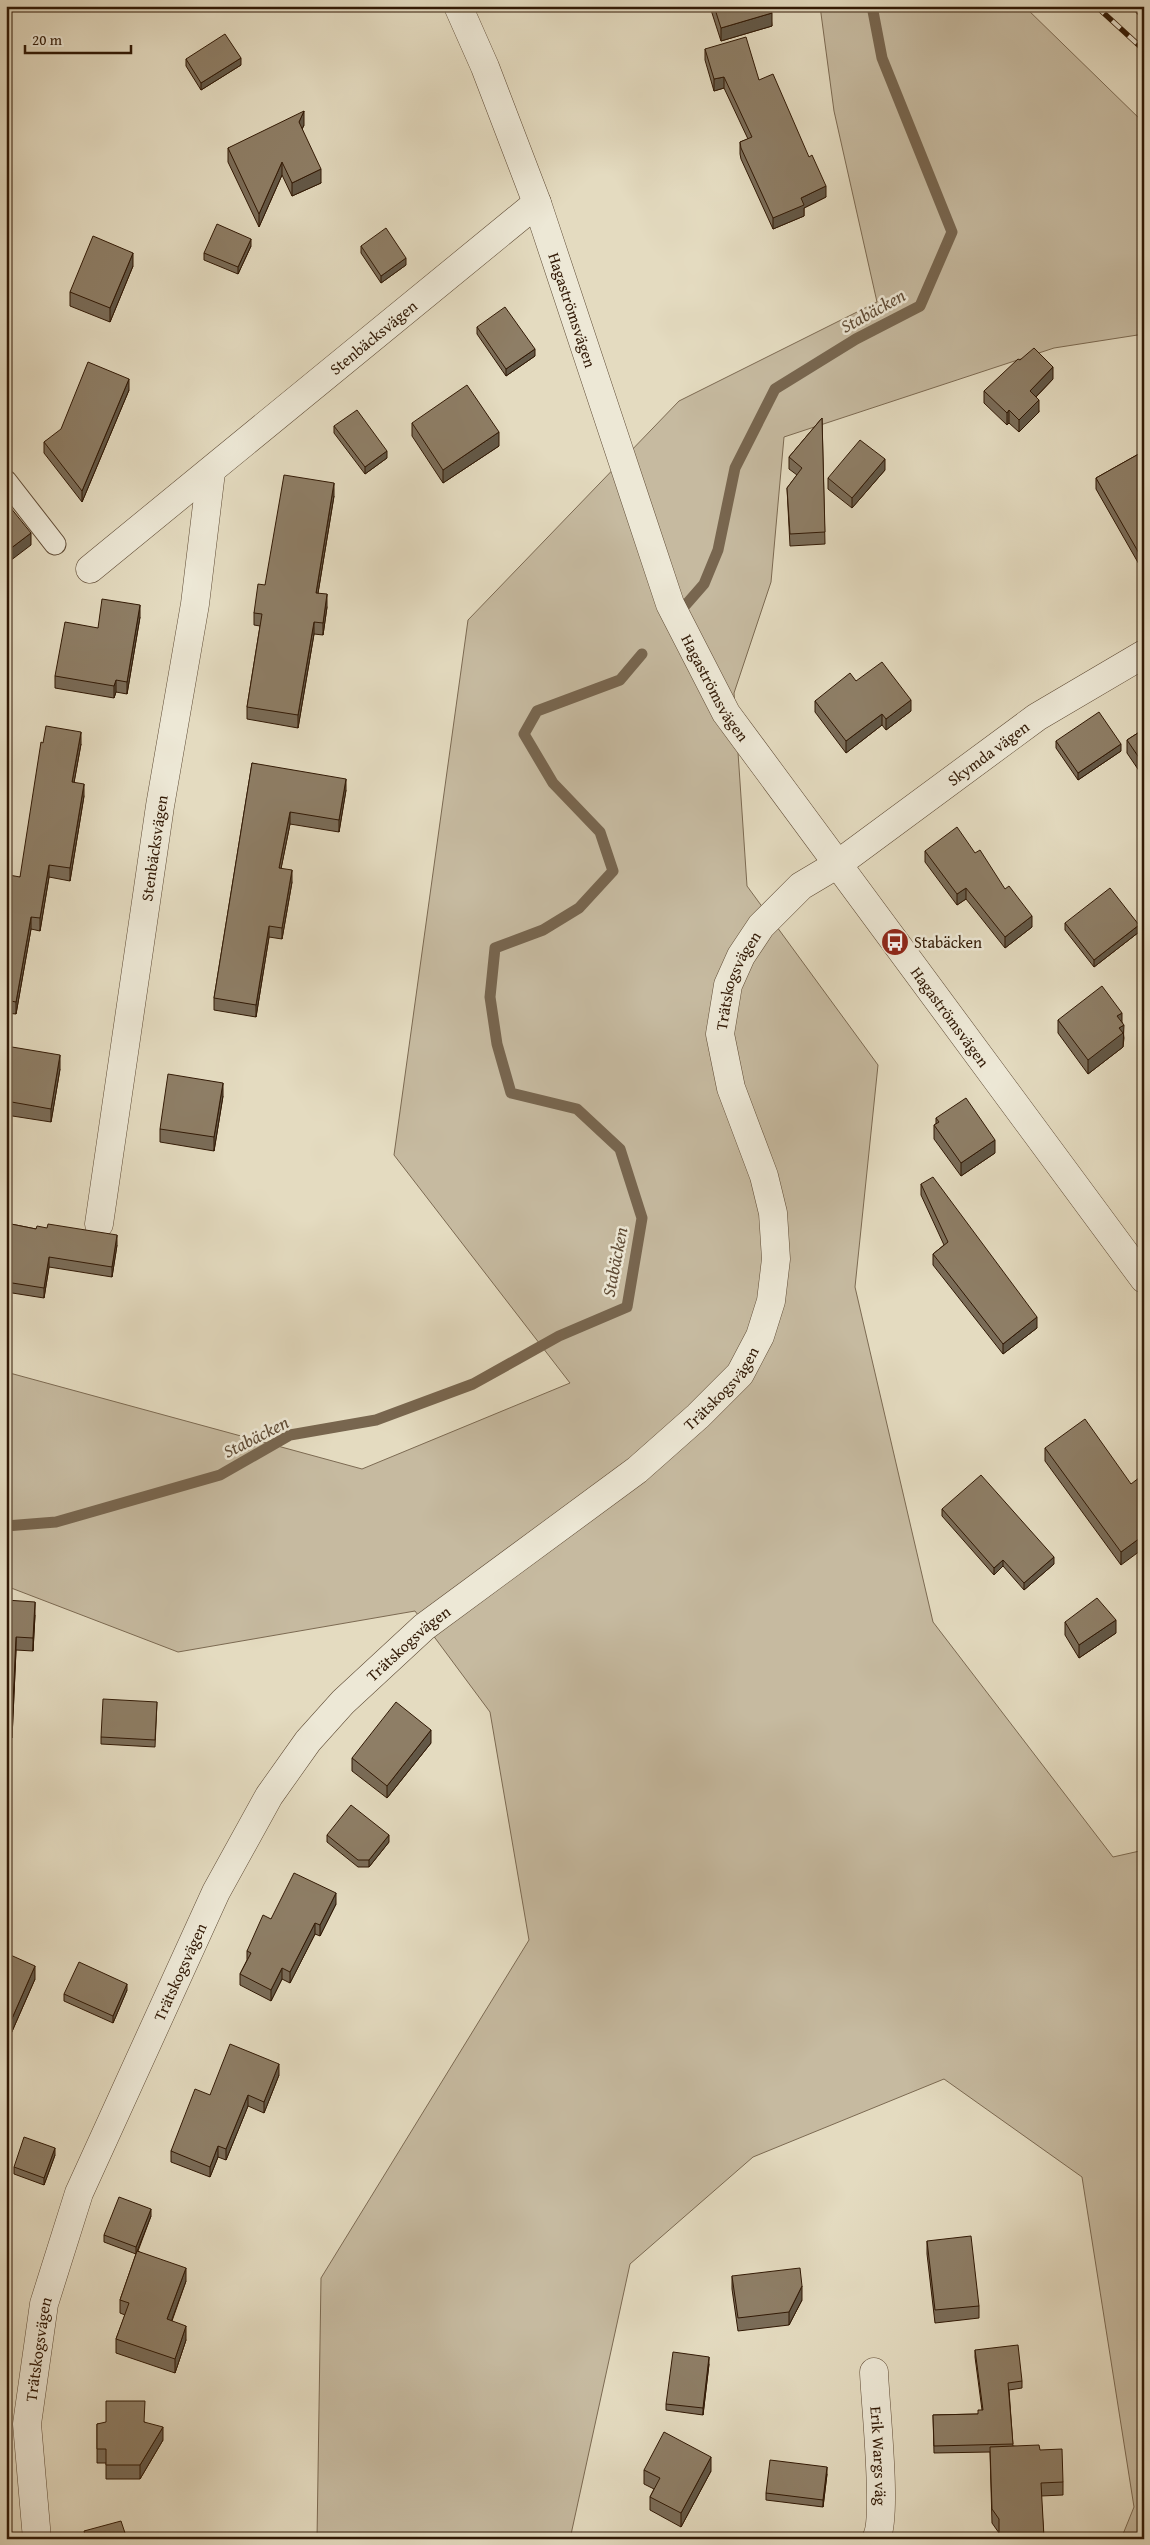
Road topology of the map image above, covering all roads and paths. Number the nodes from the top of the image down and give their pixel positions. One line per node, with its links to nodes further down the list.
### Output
1 (458, 6): 2 (street, Hagaströmsvägen)
2 (537, 203): 3 (street, Stenbäcksvägen); 8 (street, Hagaströmsvägen)
3 (211, 472): 6 (street, Stenbäcksvägen); 9 (street, Stenbäcksvägen)
4 (6, 481): 5 (lane)
5 (55, 544)
6 (90, 569)
7 (1144, 654): 8 (street, Skymda vägen)
8 (838, 864): 10 (street, Hagaströmsvägen); 12 (street, Trätskogsvägen)
9 (99, 1224)
10 (1144, 1279)
11 (874, 2372): 13 (street, Erik Wargs väg)
12 (37, 2539)
13 (876, 2539)

